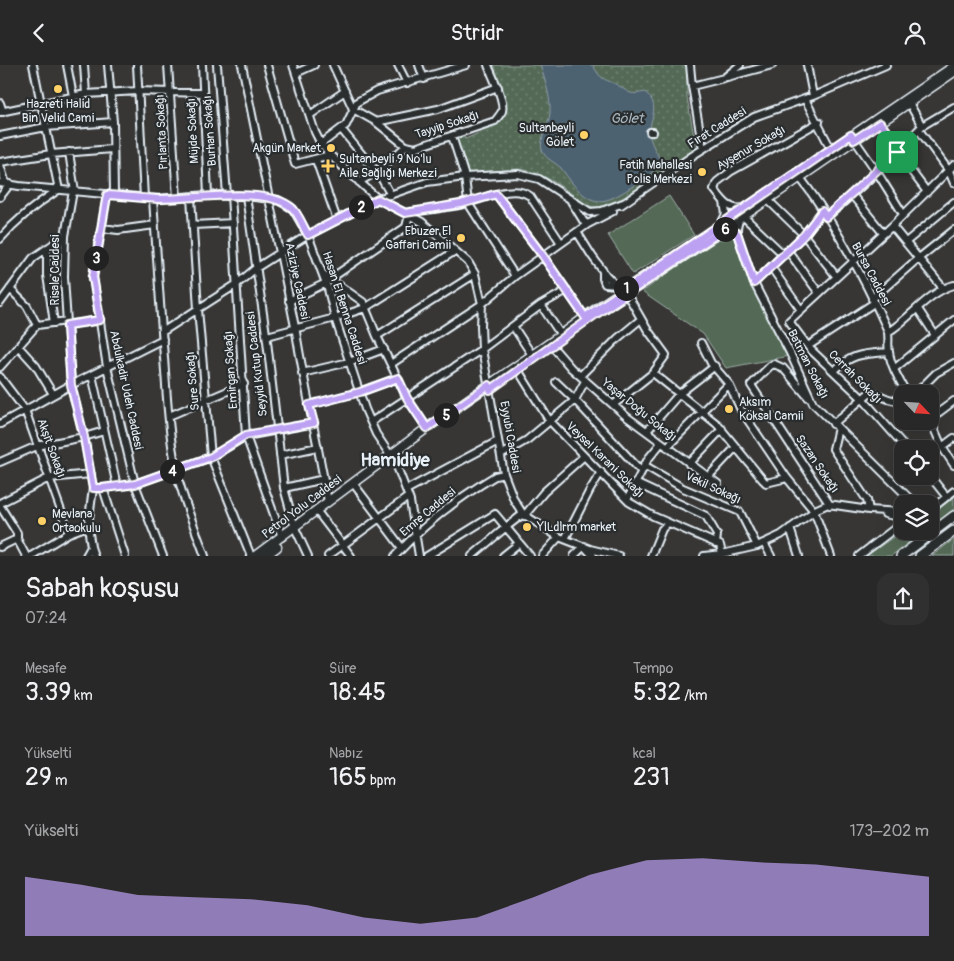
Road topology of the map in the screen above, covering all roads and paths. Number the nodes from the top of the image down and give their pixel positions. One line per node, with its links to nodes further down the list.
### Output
1 (33, 65): 43 (street)
2 (67, 65): 38 (street)
3 (84, 65): 37 (street)
4 (108, 65): 35 (street, Abdulkadir Udeh Caddesi)
5 (137, 65): 32 (street)
6 (168, 65): 34 (street, Pırlanta Sokağı)
7 (202, 65): 36 (street, Müjde Sokağı)
8 (217, 65): 83 (street, Burhan Sokağı)
9 (242, 65): 91 (street, Aziziye Caddesi)
10 (267, 65): 67 (street)
11 (294, 65): 26 (street, Eyyubi Caddesi)
12 (314, 65): 26 (street)
13 (333, 65): 33 (street)
14 (398, 65): 29 (street)
15 (419, 65): 28 (street)
16 (466, 65): 24 (street)
17 (488, 65): 31 (street, Tayyip Sokağı)
18 (690, 65): 30 (street)
19 (740, 65): 27 (street)
20 (772, 65): 27 (street)
21 (807, 65): 39 (street)
22 (886, 65): 39 (street, Fırat Caddesi)
23 (954, 66): 48 (main road, Petrol Yolu Caddesi)
24 (450, 68): 28 (street)
25 (954, 72): 42 (main road, Petrol Yolu Caddesi)
26 (296, 73): 47 (street, Eyyubi Caddesi)
27 (724, 78): 30 (street)
28 (424, 79): 29 (street)
29 (407, 83): 45 (street)
30 (692, 86): 61 (street)
31 (498, 87): 50 (street); 56 (street, Tayyip Sokağı)
32 (138, 91): 34 (street); 35 (street); 89 (street)
33 (345, 91): 45 (street); 47 (street)
34 (171, 92): 36 (street); 90 (street, Pırlanta Sokağı)
35 (110, 93): 37 (street); 49 (street, Abdulkadir Udeh Caddesi)
36 (203, 93): 82 (street, Müjde Sokağı)
37 (86, 94): 38 (street)
38 (73, 96): 43 (street)
39 (814, 96): 40 (street, Fırat Caddesi)
40 (805, 99): 51 (street); 61 (street, Fırat Caddesi)
41 (0, 103): 46 (street)
42 (909, 103): 48 (main road, Petrol Yolu Caddesi); 53 (street)
43 (41, 104): 46 (street); 52 (street)
44 (954, 108): 53 (street)
45 (353, 109): 50 (street); 54 (street)
46 (1, 112)
47 (310, 115): 58 (street, Eyyubi Caddesi)
48 (878, 121): 57 (main road, Petrol Yolu Caddesi); 63 (street)
49 (113, 122): 52 (street); 60 (street, Abdulkadir Udeh Caddesi)
50 (376, 122): 59 (street)
51 (819, 122): 62 (street); 96 (street, Ayşenur Sokağı)
52 (46, 127): 55 (street); 65 (street)
53 (920, 128): 63 (street); 69 (street)
54 (342, 130): 58 (street); 70 (street)
55 (0, 136)
56 (452, 136): 59 (street, Tayyip Sokağı); 73 (street)
57 (852, 138): 62 (main road, Petrol Yolu Caddesi); 71 (street); 72 (main road, Petrol Yolu Caddesi)
58 (321, 144): 66 (street, Eyyubi Caddesi)
59 (406, 145): 70 (street, Tayyip Sokağı)
60 (112, 149): 64 (street); 81 (street, Abdulkadir Udeh Caddesi)
61 (703, 149): 99 (street, Fırat Caddesi)
62 (831, 149): 72 (main road, Petrol Yolu Caddesi)
63 (898, 151): 71 (street); 79 (street)
64 (69, 153): 65 (street); 78 (street, Risale Caddesi)
65 (51, 154): 68 (street); 77 (street)
66 (330, 155): 67 (street); 74 (street, Eyyubi Caddesi)
67 (316, 159): 106 (street)
68 (0, 164): 76 (street)
69 (952, 168): 75 (street); 79 (street)
70 (377, 172): 74 (street, Tayyip Sokağı); 84 (street)
71 (877, 172): 85 (street); 104 (street)
72 (798, 175): 95 (main road, Petrol Yolu Caddesi); 100 (main road, Petrol Yolu Caddesi); 103 (street, Bursa Caddesi)
73 (465, 177): 84 (street); 92 (street); 98 (street)
74 (359, 182): 94 (street, Eyyubi Caddesi)
75 (954, 183)
76 (5, 184): 77 (street, Hasan El Benna Caddesi); 87 (street)
77 (59, 190): 78 (street, Hasan El Benna Caddesi); 121 (street)
78 (74, 191): 81 (street, Hasan El Benna Caddesi); 120 (street, Risale Caddesi)
79 (927, 193): 104 (street)
80 (496, 194): 98 (street); 123 (street); 128 (street)
81 (111, 195): 89 (street, Hasan El Benna Caddesi); 112 (street, Abdulkadir Udeh Caddesi)
82 (208, 195): 83 (street, Hasan El Benna Caddesi); 88 (street, Hasan El Benna Caddesi)
83 (229, 195): 86 (street, Hasan El Benna Caddesi); 108 (street, Emirgan Sokağı)
84 (391, 195): 94 (street)
85 (852, 195): 103 (street); 117 (street)
86 (246, 196): 91 (street, Hasan El Benna Caddesi); 132 (street, Seyyid Kutup Caddesi)
87 (0, 197)
88 (191, 197): 90 (street, Hasan El Benna Caddesi); 110 (street, Sure Sokağı)
89 (144, 198): 93 (street, Hasan El Benna Caddesi)
90 (177, 198): 93 (street, Hasan El Benna Caddesi)
91 (267, 198): 118 (street, Hasan El Benna Caddesi); 127 (street, Aziziye Caddesi)
92 (568, 198): 101 (street); 107 (street)
93 (153, 199): 109 (street)
94 (378, 199): 102 (street, Eyyubi Caddesi); 106 (street)
95 (768, 199): 105 (main road, Petrol Yolu Caddesi); 119 (street)
96 (724, 202): 100 (street); 113 (street)
97 (954, 202): 122 (street)
98 (468, 203): 102 (street); 134 (street)
99 (623, 203): 101 (street); 107 (street)
100 (746, 208): 113 (main road, Petrol Yolu Caddesi)
101 (590, 212): 107 (street)
102 (407, 214): 125 (street, Eyyubi Caddesi); 136 (street)
103 (824, 214): 119 (street); 130 (street, Bursa Caddesi)
104 (903, 214): 111 (street)
105 (741, 218): 113 (main road, Petrol Yolu Caddesi); 116 (street); 126 (street)
106 (337, 219): 118 (street)
107 (587, 222): 115 (street)
108 (233, 223): 110 (street); 138 (street, Emirgan Sokağı)
109 (155, 225): 112 (street); 165 (street)
110 (193, 225): 151 (street, Sure Sokağı)
111 (892, 226): 117 (street); 122 (street)
112 (102, 227): 157 (street, Abdulkadir Udeh Caddesi)
113 (722, 228): 116 (street); 149 (main road, Petrol Yolu Caddesi, bridge)
114 (954, 231): 129 (street)
115 (577, 232): 123 (street); 156 (street)
116 (737, 233): 137 (street, Batman Sokağı)
117 (883, 233): 130 (street)
118 (308, 235): 127 (street); 136 (street, Hasan El Benna Caddesi)
119 (804, 235): 126 (street); 135 (street)
120 (65, 236): 124 (street); 160 (street, Risale Caddesi)
121 (0, 239)
122 (906, 242): 129 (street)
123 (562, 243): 128 (street)
124 (47, 248): 141 (street); 159 (street)
125 (455, 251): 133 (street, Eyyubi Caddesi); 150 (street)
126 (786, 253): 131 (street); 143 (street)
127 (280, 254): 132 (street); 144 (street, Aziziye Caddesi)
128 (543, 256): 134 (street); 142 (street)
129 (919, 258): 140 (street); 145 (street)
130 (852, 261): 135 (street); 145 (street, Bursa Caddesi)
131 (771, 267): 137 (street); 153 (street)
132 (256, 268): 138 (street); 168 (street, Seyyid Kutup Caddesi)
133 (475, 274): 147 (street, Eyyubi Caddesi); 169 (street)
134 (515, 276): 147 (street)
135 (836, 276): 143 (street)
136 (328, 281): 144 (street); 150 (street); 155 (street, Hasan El Benna Caddesi)
137 (754, 283): 210 (street, Batman Sokağı)
138 (237, 284): 151 (street); 195 (street, Emirgan Sokağı)
139 (954, 285): 140 (street)
140 (943, 288): 152 (street)
141 (10, 289): 146 (street); 161 (street)
142 (567, 290): 148 (street); 154 (street)
143 (819, 293): 153 (street)
144 (289, 301): 163 (street, Aziziye Caddesi)
145 (873, 301): 164 (street, Bursa Caddesi); 173 (street)
146 (0, 303)
147 (482, 304): 175 (street, Eyyubi Caddesi); 180 (street)
148 (540, 305): 162 (street); 166 (street)
149 (602, 307): 154 (main road, Petrol Yolu Caddesi); 172 (main road, Petrol Yolu Caddesi)
150 (365, 308): 155 (street); 169 (street)
151 (198, 309): 165 (street); 205 (street, Sure Sokağı)
152 (918, 309): 164 (street); 167 (street)
153 (801, 310): 173 (street, Cerrah Sokağı)
154 (585, 317): 166 (main road, Petrol Yolu Caddesi)
155 (335, 318): 163 (street); 178 (street, Hasan El Benna Caddesi)
156 (641, 319): 188 (street); 190 (street)
157 (100, 320): 160 (street); 182 (street, Abdulkadir Udeh Caddesi)
158 (954, 320): 167 (street)
159 (54, 323): 160 (street); 161 (street)
160 (67, 323): 197 (street, Risale Caddesi)
161 (37, 325): 171 (street)
162 (513, 326): 175 (street); 177 (street)
163 (295, 329): 168 (street); 187 (street, Aziziye Caddesi)
164 (888, 332): 176 (street, Bursa Caddesi)
165 (163, 335): 182 (street); 216 (street)
166 (561, 335): 177 (main road, Petrol Yolu Caddesi)
167 (935, 335): 184 (street)
168 (267, 336): 226 (street, Seyyid Kutup Caddesi)
169 (377, 337): 174 (street)
170 (701, 343): 183 (street)
171 (18, 346): 181 (street); 202 (street)
172 (552, 346): 185 (main road, Petrol Yolu Caddesi); 190 (street, Yaşar Doğu Sokağı)
173 (808, 346): 186 (street, Cerrah Sokağı)
174 (384, 349): 178 (street); 180 (street)
175 (482, 349): 200 (street, Eyyubi Caddesi); 204 (street)
176 (888, 352): 184 (street, Bursa Caddesi); 186 (street)
177 (532, 355): 200 (main road, Petrol Yolu Caddesi)
178 (349, 362): 187 (street); 201 (street, Hasan El Benna Caddesi)
179 (954, 363): 199 (street)
180 (391, 364): 192 (street)
181 (0, 367)
182 (107, 367): 189 (street); 256 (street, Abdulkadir Udeh Caddesi)
183 (714, 367): 196 (street); 203 (street)
184 (894, 369): 198 (street, Bursa Caddesi)
185 (518, 370): 200 (main road, Petrol Yolu Caddesi); 217 (street, Veysel Karani Sokağı)
186 (834, 371): 206 (street, Cerrah Sokağı)
187 (302, 373): 211 (street, Aziziye Caddesi)
188 (653, 373): 203 (street); 212 (street)
189 (92, 375): 197 (street); 225 (street)
190 (580, 376): 193 (street, Yaşar Doğu Sokağı)
191 (0, 377): 213 (street, Akşit Sokağı)
192 (398, 378): 201 (street); 204 (street)
193 (585, 381): 207 (street); 212 (street, Yaşar Doğu Sokağı)
194 (556, 383): 207 (street, Vekil Sokağı)
195 (244, 384): 205 (street); 228 (street, Emirgan Sokağı)
196 (729, 384): 215 (street); 254 (street)
197 (71, 385): 202 (street); 229 (street, Risale Caddesi)
198 (902, 385)
199 (924, 385)
200 (490, 387): 222 (main road, Petrol Yolu Caddesi); 232 (street, Eyyubi Caddesi); 241 (main road, Petrol Yolu Caddesi)
201 (360, 392): 211 (street); 218 (street, Hasan El Benna Caddesi)
202 (54, 394): 213 (street)
203 (679, 394): 215 (street); 227 (street)
204 (407, 398): 218 (street); 222 (street)
205 (207, 399): 216 (street); 240 (street, Sure Sokağı)
206 (862, 399): 208 (street); 221 (street); 231 (street, Cerrah Sokağı)
207 (575, 400): 217 (street); 246 (street, Vekil Sokağı)
208 (894, 401)
209 (954, 401): 214 (street)
210 (813, 403): 221 (street, Batman Sokağı); 274 (street, Sazan Sokağı)
211 (309, 405): 219 (street, Aziziye Caddesi)
212 (613, 405): 227 (street, Yaşar Doğu Sokağı)
213 (25, 410): 220 (street); 234 (street, Akşit Sokağı)
214 (939, 412)
215 (702, 413): 223 (street); 233 (street)
216 (169, 416): 247 (street)
217 (549, 421): 239 (street); 242 (street, Veysel Karani Sokağı)
218 (371, 422): 241 (street, Hasan El Benna Caddesi)
219 (314, 423): 226 (street); 235 (street, Aziziye Caddesi)
220 (0, 424)
221 (836, 426): 266 (street, Batman Sokağı); 275 (street)
222 (427, 428): 241 (main road, Petrol Yolu Caddesi)
223 (722, 429): 236 (street); 244 (street)
224 (935, 430): 237 (street)
225 (104, 431): 229 (street); 259 (street)
226 (276, 431): 228 (street); 238 (street, Seyyid Kutup Caddesi)
227 (647, 431): 233 (street, Yaşar Doğu Sokağı)
228 (246, 435): 240 (street); 292 (street, Emirgan Sokağı)
229 (84, 437): 234 (street); 250 (street, Risale Caddesi)
230 (954, 438): 237 (street)
231 (898, 440)
232 (498, 441): 239 (street, Eyyubi Caddesi); 264 (street)
233 (664, 445): 244 (street, Yaşar Doğu Sokağı); 246 (street)
234 (37, 446): 243 (street); 252 (street, Akşit Sokağı)
235 (318, 447): 238 (street); 253 (street, Aziziye Caddesi)
236 (736, 447): 251 (street); 254 (street)
237 (942, 447): 245 (street)
238 (280, 455): 263 (street, Seyyid Kutup Caddesi)
239 (501, 455): 249 (street, Eyyubi Caddesi)
240 (211, 457): 247 (street); 313 (street, Sure Sokağı)
241 (392, 457): 260 (main road, Petrol Yolu Caddesi); 264 (street, Hasan El Benna Caddesi); 271 (main road, Petrol Yolu Caddesi)
242 (583, 457): 248 (street, Veysel Karani Sokağı); 278 (street)
243 (0, 462)
244 (689, 464): 251 (street, Yaşar Doğu Sokağı)
245 (954, 465)
246 (642, 468): 255 (street); 298 (street, Vekil Sokağı)
247 (176, 470): 256 (street); 312 (street)
248 (601, 473): 270 (street, Veysel Karani Sokağı); 293 (street)
249 (504, 474): 278 (street, Eyyubi Caddesi); 291 (street, Emre Caddesi)
250 (91, 475): 252 (street); 261 (street, Risale Caddesi)
251 (708, 477): 257 (street, Yaşar Doğu Sokağı)
252 (49, 478): 273 (street); 290 (street, Akşit Sokağı)
253 (324, 479): 263 (street); 271 (street, Aziziye Caddesi)
254 (787, 479): 276 (street)
255 (635, 483): 270 (street); 296 (street)
256 (135, 484): 259 (street); 311 (street, Abdulkadir Udeh Caddesi)
257 (718, 484)
258 (937, 485): 267 (street)
259 (116, 486): 262 (street)
260 (356, 487): 277 (main road, Petrol Yolu Caddesi); 281 (street)
261 (93, 488): 262 (street); 283 (street, Risale Caddesi)
262 (103, 488): 310 (street)
263 (284, 488): 287 (street, Seyyid Kutup Caddesi)
264 (406, 489): 268 (street, Hasan El Benna Caddesi)
265 (954, 490): 267 (street); 272 (street)
266 (906, 495)
267 (945, 495): 269 (street)
268 (408, 497): 281 (street); 291 (street, Hasan El Benna Caddesi)
269 (939, 499)
270 (627, 500): 282 (street, Veysel Karani Sokağı)
271 (328, 502): 287 (main road, Petrol Yolu Caddesi)
272 (939, 502)
273 (0, 504): 294 (street)
274 (830, 505): 275 (street); 276 (street)
275 (869, 510): 280 (street)
276 (814, 511): 285 (street); 333 (street)
277 (320, 514): 287 (main road, Petrol Yolu Caddesi); 297 (street)
278 (524, 515): 284 (street); 293 (street)
279 (954, 516): 335 (highway)
280 (894, 518)
281 (379, 519): 297 (street); 303 (street)
282 (668, 523): 296 (street, Veysel Karani Sokağı); 329 (street)
283 (88, 526): 290 (street); 302 (street, Risale Caddesi)
284 (505, 528): 295 (street); 321 (street); 322 (street)
285 (790, 528): 298 (street); 332 (street)
286 (894, 528): 300 (street)
287 (296, 530): 292 (main road, Petrol Yolu Caddesi); 315 (main road, Petrol Yolu Caddesi); 316 (street, Seyyid Kutup Caddesi)
288 (894, 531): 300 (street)
289 (954, 531): 336 (highway)
290 (69, 533): 307 (street)
291 (416, 536): 303 (street, Emre Caddesi); 320 (street, Hasan El Benna Caddesi)
292 (282, 537): 314 (main road, Petrol Yolu Caddesi)
293 (562, 538): 299 (street); 325 (street)
294 (17, 539): 301 (street); 306 (street)
295 (518, 544): 323 (street); 324 (street)
296 (716, 544): 305 (street)
297 (343, 545): 317 (street); 318 (street)
298 (761, 545): 304 (street); 331 (street, Vekil Sokağı)
299 (584, 546): 326 (street); 327 (street); 328 (street)
300 (872, 546): 334 (street)
301 (0, 547)
302 (90, 547): 308 (street); 309 (street, Risale Caddesi)
303 (402, 548): 319 (street, Emre Caddesi)
304 (738, 553): 305 (street)
305 (722, 554): 330 (street)
306 (26, 556)
307 (31, 556)
308 (86, 556)
309 (94, 556)
310 (125, 556)
311 (163, 556)
312 (205, 556)
313 (251, 556)
314 (255, 556)
315 (265, 556)
316 (308, 556)
317 (328, 556)
318 (351, 556)
319 (395, 556)
320 (419, 556)
321 (427, 556)
322 (472, 556)
323 (503, 556)
324 (530, 556)
325 (542, 556)
326 (574, 556)
327 (593, 556)
328 (619, 556)
329 (651, 556)
330 (706, 556)
331 (771, 556)
332 (799, 556)
333 (831, 556)
334 (859, 556)
335 (901, 556)
336 (920, 556)

